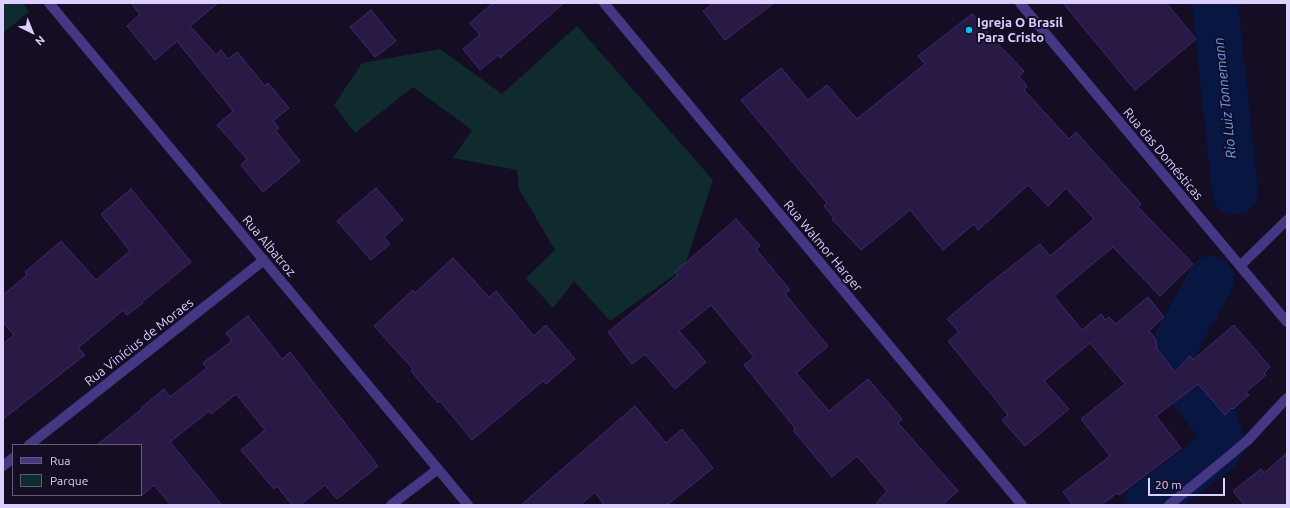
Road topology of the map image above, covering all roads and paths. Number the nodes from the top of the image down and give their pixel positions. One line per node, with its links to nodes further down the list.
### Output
1 (49, 3): 5 (street, Rua Albatroz)
2 (604, 3): 15 (street, Rua Walmor Harger)
3 (1020, 3): 6 (street, Rua das Domésticas)
4 (1287, 220): 6 (street)
5 (264, 260): 9 (street, Rua Vinícius de Moraes); 12 (street, Rua Albatroz)
6 (1240, 266): 7 (street, Rua das Domésticas)
7 (1287, 322)
8 (1287, 398): 16 (street)
9 (30, 444)
10 (12, 459): 11 (street)
11 (3, 466)
12 (438, 469): 13 (street); 14 (street, Rua Albatroz)
13 (391, 505)
14 (468, 505)
15 (1022, 505)
16 (1169, 505)

